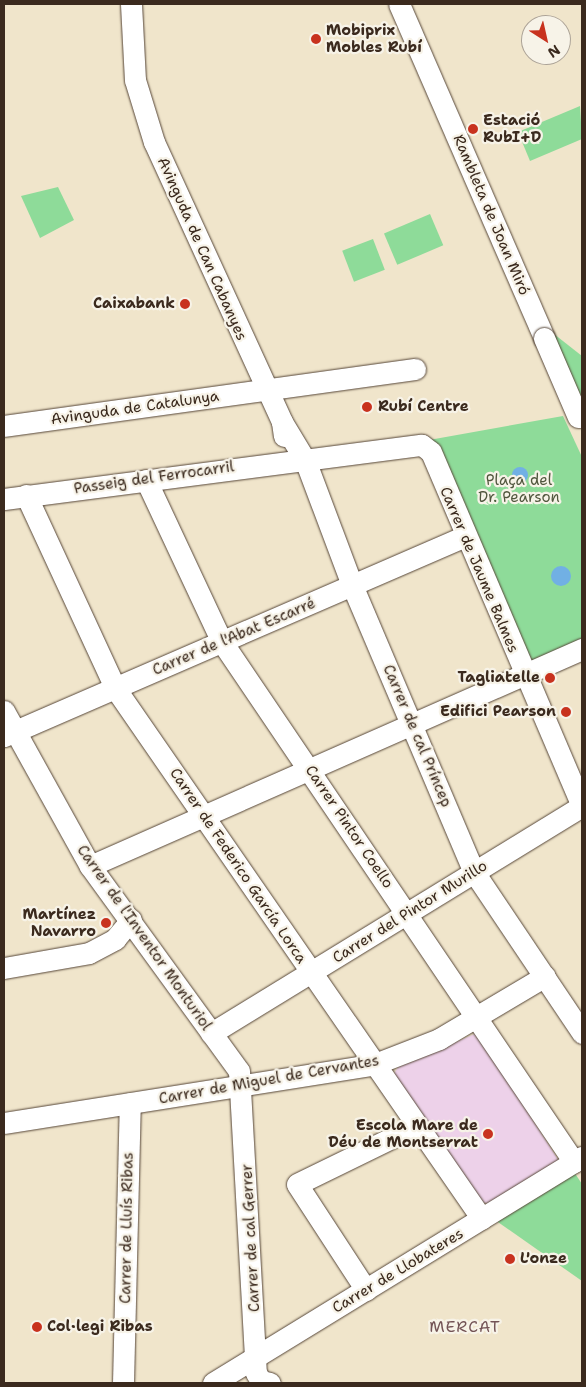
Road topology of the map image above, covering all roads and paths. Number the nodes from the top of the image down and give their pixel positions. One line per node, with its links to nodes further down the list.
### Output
1 (132, 4): 4 (street, Avinguda de Can Cabanyes)
2 (147, 4): 4 (street, Avinguda de Can Cabanyes)
3 (399, 4): 9 (street, Rambleta de Joan Miró, bridge)
4 (135, 29): 6 (street, Avinguda de Can Cabanyes)
5 (415, 369): 6 (street, Avinguda de Catalunya)
6 (267, 392): 7 (street, Avinguda de Can Cabanyes); 8 (street, Avinguda de Catalunya)
7 (282, 422): 10 (street, Carrer de cal Príncep); 11 (street, Avinguda de Can Cabanyes)
8 (4, 426)
9 (582, 426)
10 (305, 460): 11 (street, Passeig del Ferrocarril); 15 (street, Carrer de Jaume Balmes); 16 (street, Carrer de cal Príncep)
11 (273, 462): 12 (street, Passeig del Ferrocarril)
12 (146, 480): 13 (street, Passeig del Ferrocarril); 17 (street, Carrer Pintor Coello)
13 (26, 495): 14 (street, Passeig del Ferrocarril); 20 (street, Carrer de Federico García Lorca)
14 (4, 499)
15 (463, 537): 16 (street, Carrer de l'Abat Escarré); 19 (street, Carrer de Jaume Balmes)
16 (352, 585): 17 (street, Carrer de l'Abat Escarré); 22 (street, Carrer de cal Príncep)
17 (222, 642): 20 (street, Carrer de l'Abat Escarré); 24 (street, Carrer Pintor Coello)
18 (582, 649): 19 (street)
19 (524, 676): 22 (street); 25 (street, Carrer de Jaume Balmes)
20 (115, 688): 23 (street, Carrer de l'Abat Escarré); 26 (street, Carrer de Federico García Lorca)
21 (4, 711): 23 (street, Carrer de l'Inventor Monturiol)
22 (412, 724): 24 (street); 28 (street, Carrer de cal Príncep)
23 (9, 734): 27 (street, Carrer de l'Inventor Monturiol)
24 (309, 769): 26 (street); 29 (street, Carrer Pintor Coello)
25 (582, 806): 28 (street, Carrer del Pintor Murillo)
26 (205, 815): 27 (street); 32 (street, Carrer de Federico García Lorca)
27 (90, 866): 30 (street, Carrer de l'Inventor Monturiol)
28 (474, 872): 29 (street, Carrer del Pintor Murillo); 33 (street, Carrer de cal Príncep)
29 (407, 913): 32 (street, Carrer del Pintor Murillo); 34 (street, Carrer Pintor Coello)
30 (131, 920): 31 (street); 35 (street, Carrer de l'Inventor Monturiol)
31 (4, 968)
32 (311, 973): 35 (street, Carrer del Pintor Murillo); 37 (street, Carrer de Federico García Lorca)
33 (545, 976): 34 (street, Carrer de Miguel de Cervantes); 36 (street, Carrer de cal Príncep)
34 (476, 1020): 37 (street, Carrer de Miguel de Cervantes); 42 (street, Carrer Pintor Coello)
35 (212, 1033): 38 (street, Carrer de l'Inventor Monturiol)
36 (582, 1034)
37 (372, 1064): 38 (street, Carrer de Miguel de Cervantes); 41 (street, Carrer de Federico García Lorca)
38 (242, 1085): 39 (street, Carrer de Miguel de Cervantes); 45 (street, Carrer de cal Gerrer)
39 (130, 1103): 40 (street, Carrer de Miguel de Cervantes); 46 (street, Carrer de Lluís Ribas)
40 (4, 1123)
41 (416, 1126): 43 (street, Carrer de Federico García Lorca); 44 (street)
42 (578, 1160): 43 (street, Carrer de Llobateres)
43 (482, 1219): 44 (street, Carrer de Llobateres)
44 (366, 1290): 45 (street, Carrer de Llobateres)
45 (256, 1357): 47 (street, Carrer de Llobateres); 48 (street, Carrer de cal Gerrer)
46 (123, 1383)
47 (214, 1383)
48 (270, 1383)

